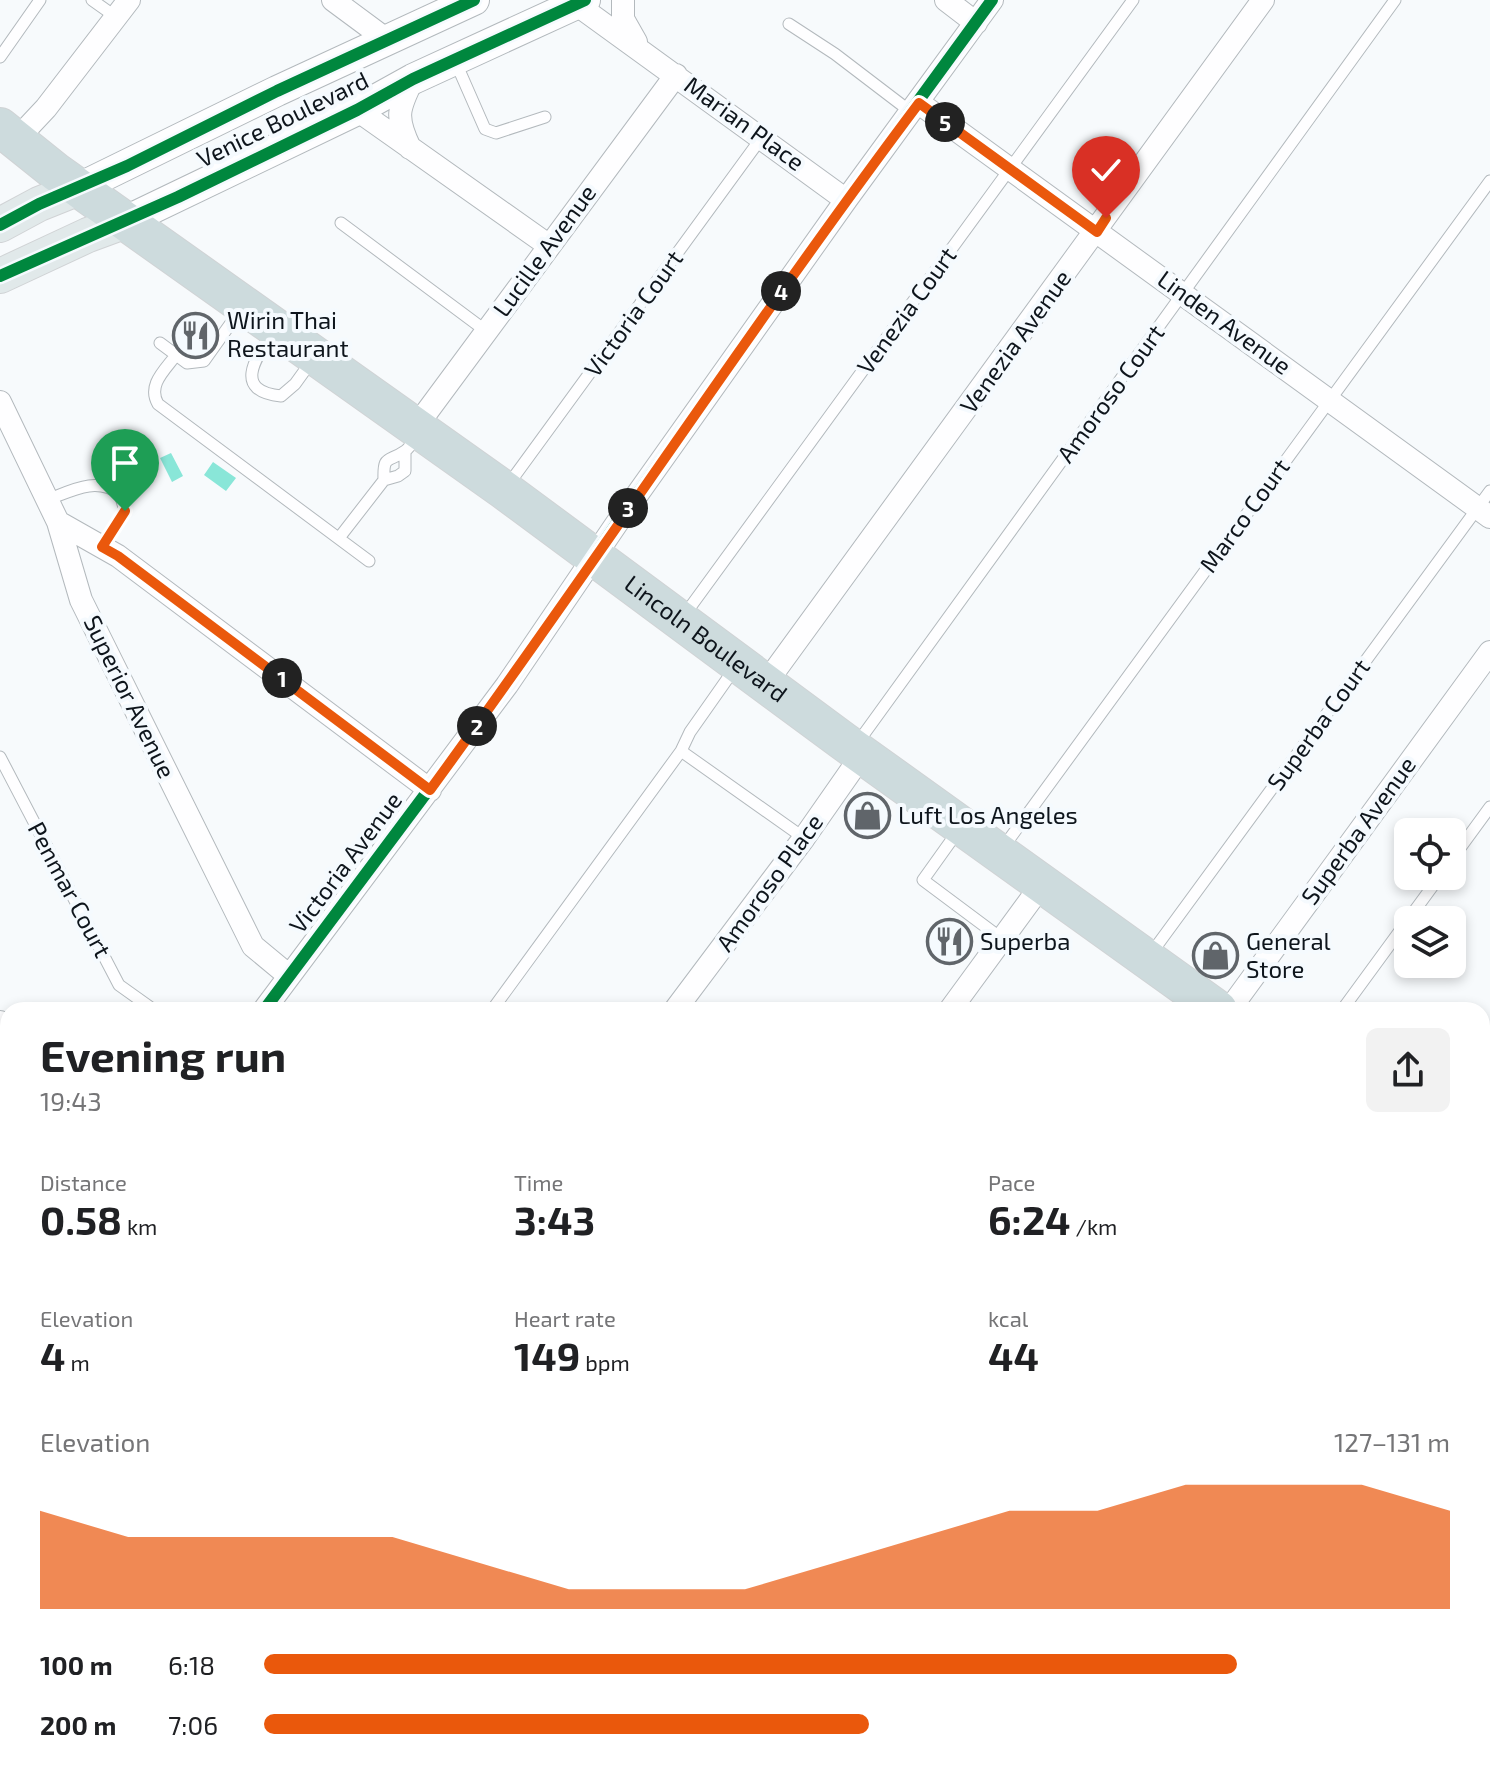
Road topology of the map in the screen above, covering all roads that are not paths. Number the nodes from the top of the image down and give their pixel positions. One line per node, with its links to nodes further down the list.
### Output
1 (40, 0): 17 (lane)
2 (92, 0): 12 (lane)
3 (333, 0): 15 (street)
4 (474, 0): 15 (main road, Venice Boulevard)
5 (623, 0): 16 (street, Marian Place)
6 (946, 0): 13 (street)
7 (992, 0): 13 (street, Victoria Avenue)
8 (1133, 0): 27 (lane, Venezia Court)
9 (1263, 0): 34 (street, Venezia Avenue)
10 (1395, 0): 37 (lane, Amoroso Court)
11 (580, 2): 16 (street, Marian Place); 18 (main road, Venice Boulevard)
12 (122, 8): 24 (street)
13 (976, 23): 21 (street, Victoria Avenue)
14 (789, 24): 21 (lane)
15 (387, 40): 29 (main road, Venice Boulevard)
16 (641, 50): 19 (street, Marian Place)
17 (0, 57)
18 (455, 61): 20 (main road, Venice Boulevard); 23 (lane)
19 (676, 75): 25 (street, Marian Place); 35 (street, Lucille Avenue)
20 (413, 79): 22 (main road, Venice Boulevard); 26 (street)
21 (915, 108): 27 (street, Linden Avenue); 30 (street, Victoria Avenue)
22 (357, 110): 26 (street); 32 (main road, Venice Boulevard)
23 (545, 117)
24 (8, 134): 29 (highway, Lincoln Boulevard)
25 (763, 137): 30 (street, Marian Place); 48 (lane, Victoria Court)
26 (411, 149): 35 (street)
27 (1010, 170): 34 (street, Linden Avenue); 56 (lane, Venezia Court)
28 (1490, 181): 44 (lane, Marco Court)
29 (79, 188): 31 (main road, Venice Boulevard); 32 (highway, Lincoln Boulevard)
30 (846, 200): 54 (street, Victoria Avenue)
31 (3, 219)
32 (126, 221): 36 (main road, Venice Boulevard); 38 (highway, Lincoln Boulevard)
33 (341, 223): 40 (lane)
34 (1097, 232): 37 (street, Linden Avenue); 58 (street, Venezia Avenue)
35 (548, 245): 40 (street, Lucille Avenue)
36 (0, 276)
37 (1185, 293): 44 (street, Linden Avenue); 60 (lane, Amoroso Court)
38 (244, 305): 39 (highway, Lincoln Boulevard); 42 (lane)
39 (276, 328): 43 (highway, Lincoln Boulevard); 43 (lane)
40 (486, 331): 46 (street, Lucille Avenue)
41 (160, 343): 42 (lane)
42 (176, 355): 52 (lane)
43 (315, 356): 46 (highway, Lincoln Boulevard)
44 (1329, 400): 50 (street, Linden Avenue); 67 (lane, Marco Court)
45 (0, 402): 49 (street, Superior Avenue)
46 (414, 437): 47 (lane); 47 (lane); 48 (highway, Lincoln Boulevard)
47 (384, 480): 52 (lane)
48 (504, 490): 54 (highway, Lincoln Boulevard)
49 (47, 500): 51 (street, Superior Avenue); 53 (lane)
50 (1486, 506): 71 (lane, Superba Court)
51 (58, 522): 53 (street); 72 (street, Superior Avenue)
52 (339, 538): 55 (lane)
53 (102, 547): 62 (street)
54 (593, 557): 56 (highway, Lincoln Boulevard); 62 (street, Victoria Avenue)
55 (369, 561)
56 (680, 621): 58 (highway, Lincoln Boulevard)
57 (1490, 652): 79 (street, Superba Avenue)
58 (752, 673): 59 (lane); 60 (highway, Lincoln Boulevard)
59 (681, 751): 65 (lane); 75 (lane)
60 (858, 751): 64 (highway, Lincoln Boulevard); 65 (street, Amoroso Place)
61 (0, 757): 73 (lane, Penmar Court)
62 (430, 790): 72 (street, Victoria Avenue)
63 (1490, 807): 66 (lane)
64 (962, 825): 67 (highway, Lincoln Boulevard); 70 (lane)
65 (804, 838): 76 (street, Amoroso Place)
66 (1466, 840)
67 (1000, 851): 68 (highway, Lincoln Boulevard)
68 (1043, 883): 70 (street); 71 (highway, Lincoln Boulevard)
69 (1430, 890): 80 (lane)
70 (1002, 939): 77 (street)
71 (1147, 959): 78 (highway, Lincoln Boulevard)
72 (288, 975): 74 (street, Victoria Avenue)
73 (143, 1002)
74 (269, 1002)
75 (498, 1002)
76 (681, 1002)
77 (956, 1002)
78 (1203, 1002)
79 (1214, 1002)
80 (1348, 1002)

